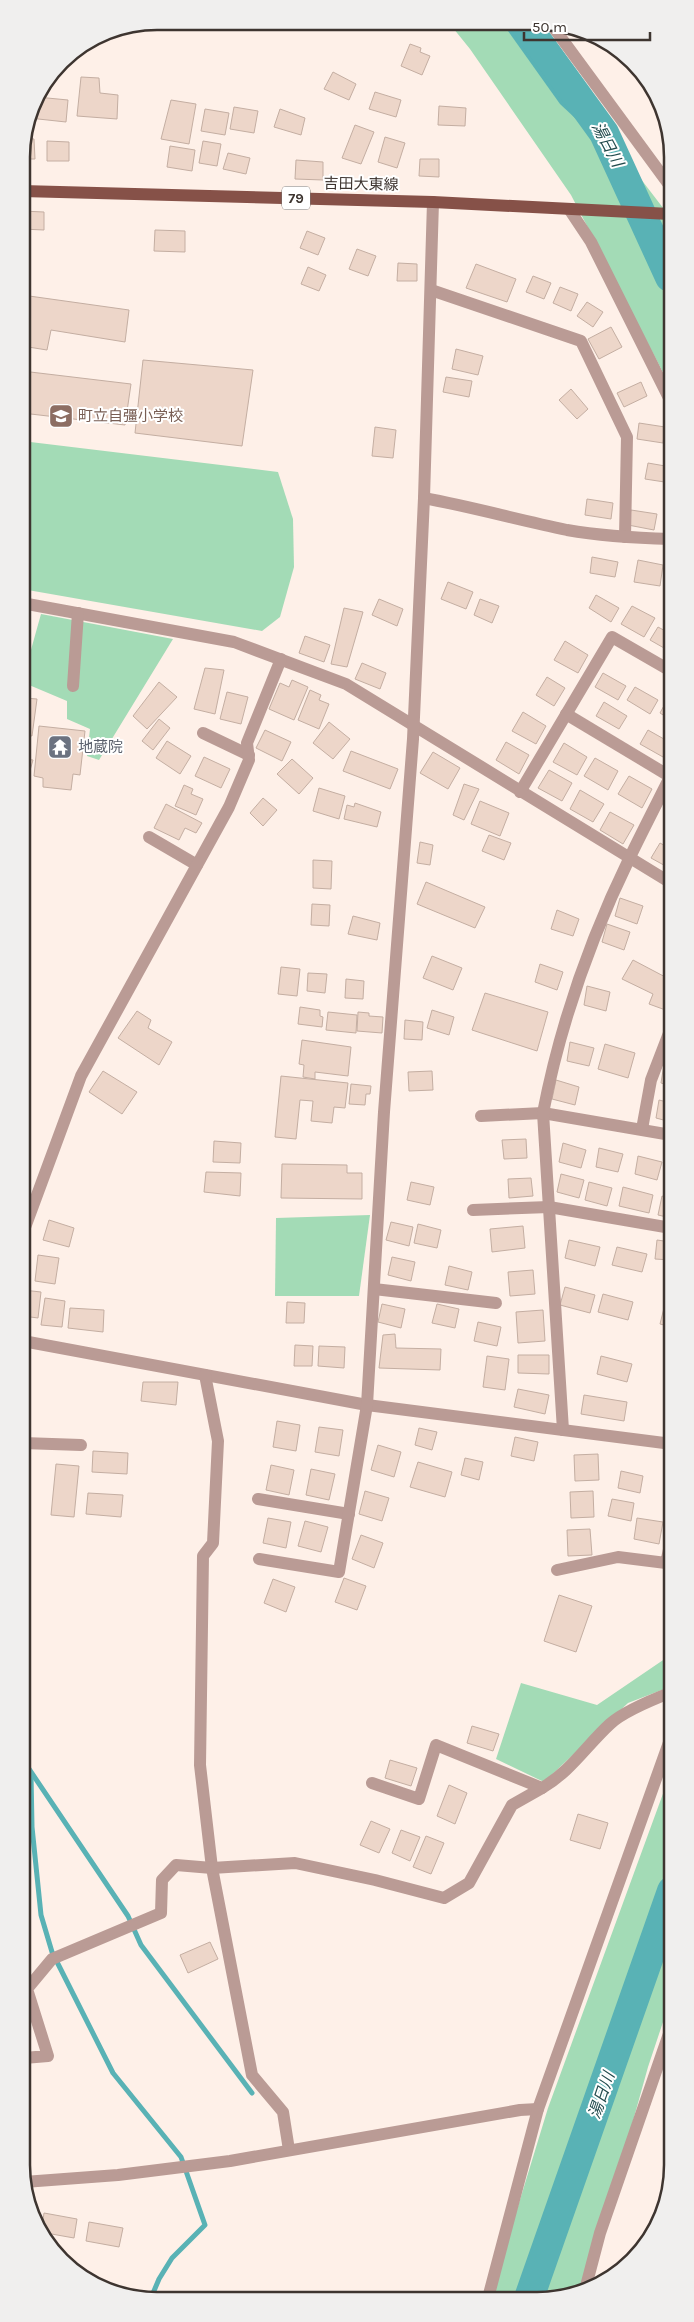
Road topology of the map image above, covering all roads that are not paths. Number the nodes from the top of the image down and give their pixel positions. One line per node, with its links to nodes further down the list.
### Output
1 (558, 31): 2 (street)
2 (664, 178)
3 (30, 192): 4 (main road, 吉田大東線 / 79)
4 (433, 202): 5 (main road, 吉田大東線 / 79); 7 (street)
5 (574, 209): 6 (main road, 吉田大東線 / 79); 8 (street)
6 (664, 214)
7 (431, 290): 9 (street); 10 (street)
8 (664, 388)
9 (424, 498): 10 (street); 18 (street)
10 (625, 537): 11 (street)
11 (664, 539)
12 (30, 604): 13 (street)
13 (78, 613): 14 (street); 16 (street)
14 (281, 659): 18 (street); 20 (street)
15 (664, 667): 17 (street)
16 (73, 686)
17 (566, 714): 21 (street); 23 (street)
18 (413, 727): 23 (street); 37 (street)
19 (203, 733): 20 (street)
20 (249, 755): 26 (street)
21 (664, 772)
22 (664, 790): 25 (street)
23 (520, 792): 25 (street)
24 (149, 837): 26 (street)
25 (629, 859): 27 (street); 29 (street)
26 (197, 864): 35 (street)
27 (664, 879)
28 (664, 1050): 31 (street)
29 (544, 1113): 30 (street); 31 (street); 33 (street)
30 (482, 1116)
31 (642, 1129): 32 (street)
32 (664, 1134)
33 (550, 1207): 34 (street); 36 (street); 42 (street)
34 (473, 1210)
35 (30, 1214)
36 (664, 1227)
37 (374, 1288): 38 (street); 41 (street)
38 (496, 1302)
39 (30, 1342): 40 (street)
40 (205, 1375): 41 (street); 55 (street)
41 (367, 1405): 42 (street); 47 (street)
42 (563, 1430): 44 (street)
43 (30, 1443): 45 (street)
44 (664, 1443)
45 (81, 1445)
46 (258, 1499): 47 (street)
47 (349, 1514): 48 (street)
48 (259, 1559)
49 (664, 1563): 50 (street)
50 (557, 1570)
51 (664, 1695): 54 (street)
52 (664, 1756): 60 (street)
53 (372, 1783): 54 (street)
54 (542, 1788): 55 (street)
55 (212, 1868): 56 (street); 61 (street)
56 (30, 1985)
57 (30, 1999): 59 (street)
58 (664, 2048): 63 (street)
59 (30, 2058)
60 (538, 2110): 61 (street); 64 (street)
61 (289, 2150): 62 (street)
62 (31, 2181)
63 (587, 2281)
64 (490, 2292)

